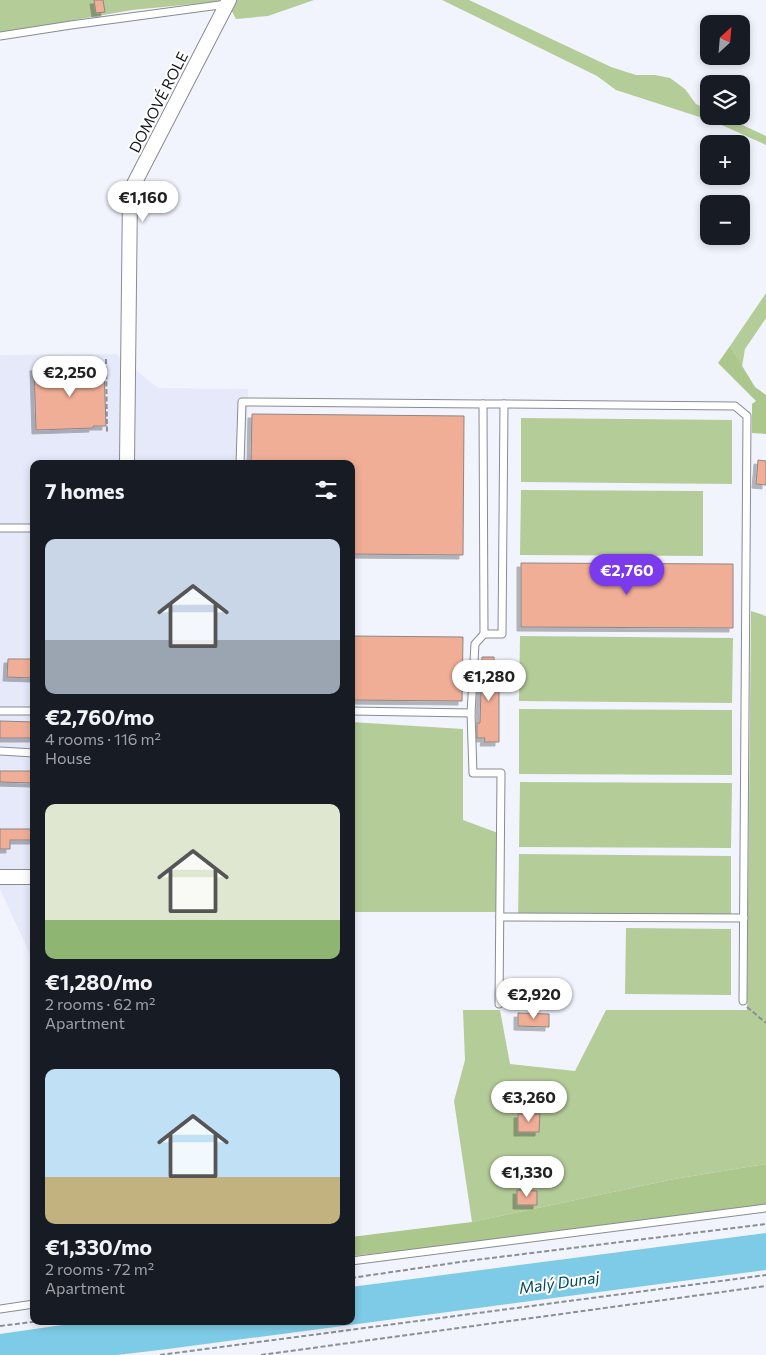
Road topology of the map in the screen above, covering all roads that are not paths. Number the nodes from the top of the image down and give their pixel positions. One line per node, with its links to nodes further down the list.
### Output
1 (228, 2): 2 (lane); 5 (street, DOMOVÉ ROLE)
2 (0, 36)
3 (483, 404): 4 (lane); 6 (lane); 9 (lane)
4 (504, 404): 9 (lane); 19 (lane)
5 (127, 460)
6 (240, 460)
7 (0, 528): 8 (lane)
8 (30, 528)
9 (484, 634): 13 (lane)
10 (30, 710): 11 (lane)
11 (0, 711)
12 (355, 711): 13 (lane)
13 (471, 713): 18 (lane)
14 (0, 751): 15 (lane)
15 (30, 753)
16 (0, 877): 17 (street)
17 (30, 877)
18 (500, 917): 19 (lane); 21 (lane)
19 (744, 918): 20 (lane)
20 (743, 1001)
21 (499, 1004)
22 (766, 1208): 23 (lane)
23 (355, 1261)
24 (30, 1304): 25 (lane)
25 (0, 1308)

